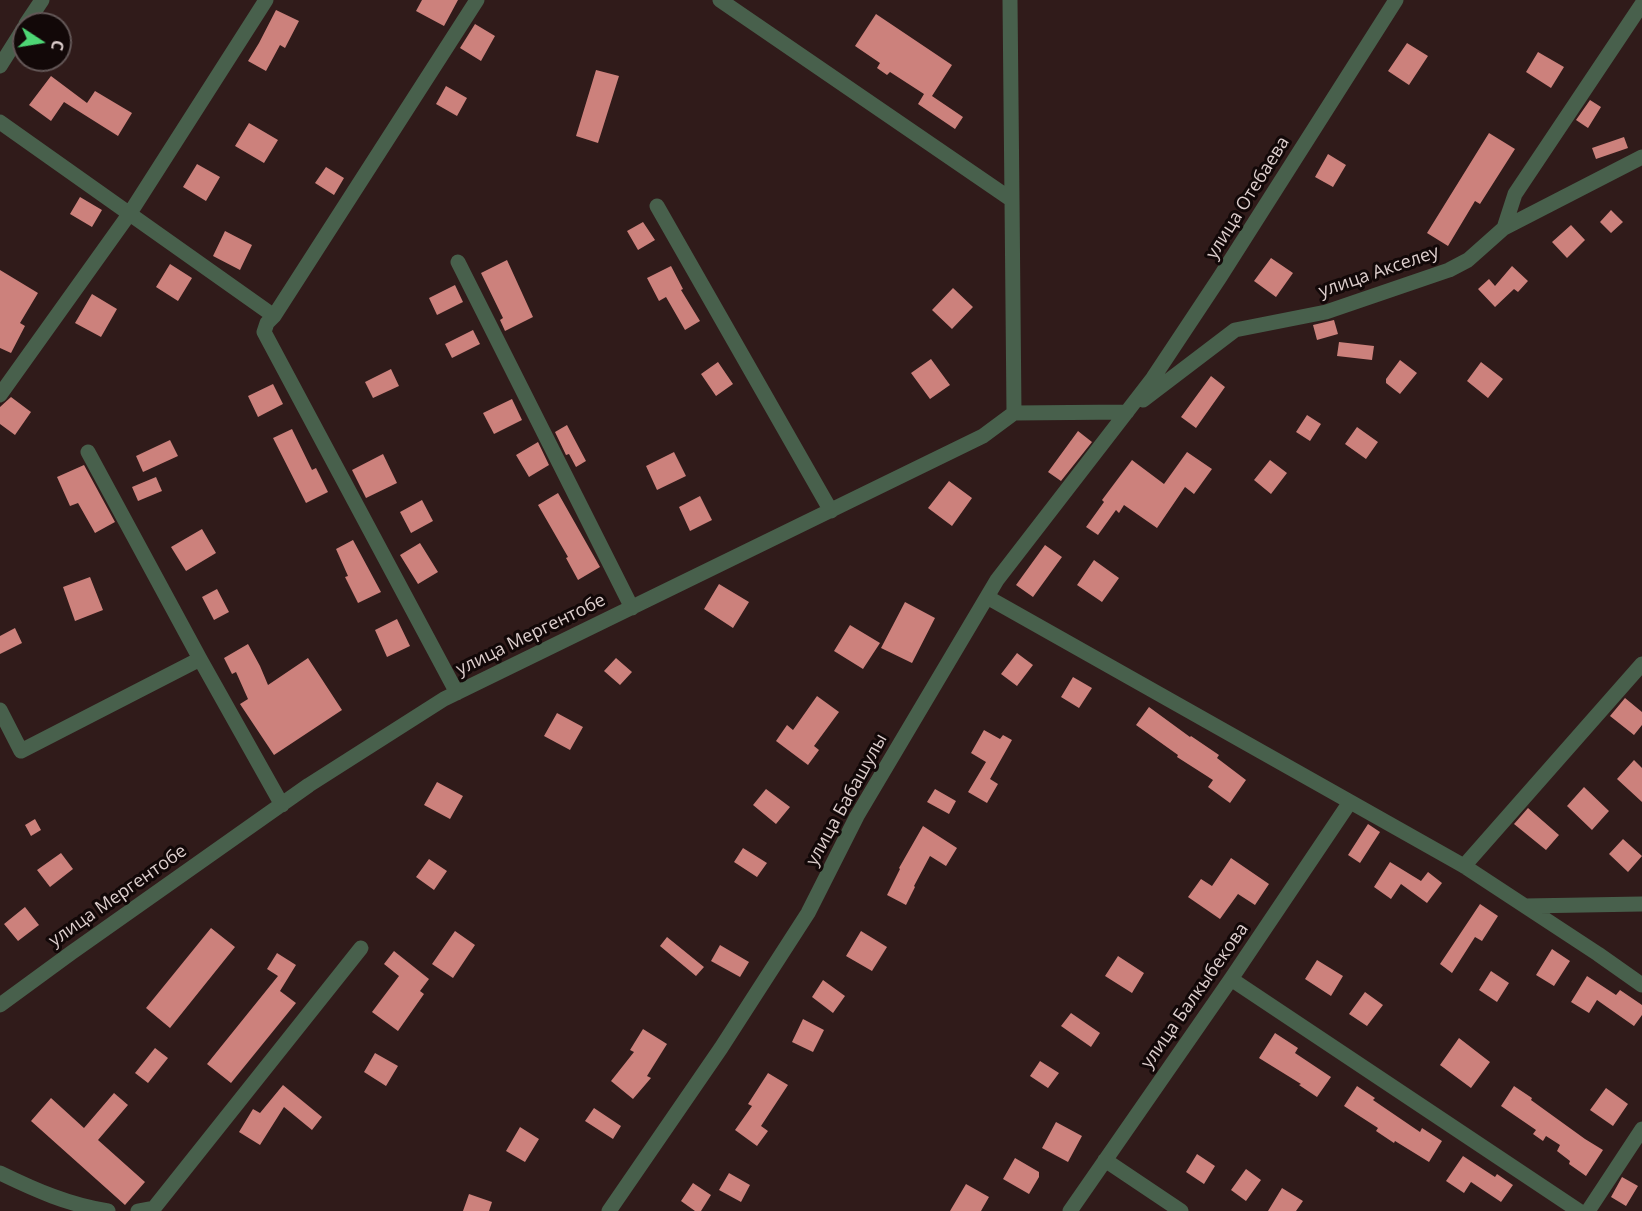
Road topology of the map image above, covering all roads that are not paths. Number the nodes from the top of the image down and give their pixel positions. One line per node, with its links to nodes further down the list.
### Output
1 (266, 0): 13 (street)
2 (477, 0): 16 (street)
3 (720, 0): 11 (street)
4 (1010, 0): 11 (street)
5 (1396, 0): 19 (street, улица Отебаева)
6 (1642, 4): 14 (street)
7 (12, 47): 8 (street)
8 (0, 66)
9 (0, 122): 13 (street)
10 (1642, 158): 14 (street, улица Акселеу)
11 (1012, 200): 18 (street)
12 (657, 206): 21 (street)
13 (130, 213): 16 (street); 17 (street)
14 (1504, 228): 19 (street, улица Акселеу)
15 (458, 262): 23 (street)
16 (274, 316): 26 (street)
17 (0, 395)
18 (1014, 412): 19 (street); 21 (street, улица Мергентобе)
19 (1126, 412): 22 (street, улица Бабашулы)
20 (88, 452): 24 (street)
21 (831, 511): 23 (street, улица Мергентобе)
22 (987, 597): 28 (street); 42 (street, улица Бабашулы)
23 (632, 608): 26 (street, улица Мергентобе)
24 (200, 659): 27 (street); 29 (street)
25 (1642, 664): 30 (street)
26 (457, 693): 29 (street, улица Мергентобе)
27 (0, 710)
28 (1350, 802): 30 (street); 34 (street, улица Балкыбекова)
29 (282, 804): 36 (street, улица Мергентобе)
30 (1464, 866): 32 (street)
31 (1642, 904): 32 (street)
32 (1525, 906): 35 (street)
33 (361, 948): 41 (street)
34 (1231, 979): 38 (street, улица Балкыбекова); 45 (street)
35 (1642, 986)
36 (0, 1005)
37 (1642, 1129): 46 (street)
38 (1106, 1160): 43 (street, улица Балкыбекова); 44 (street)
39 (0, 1173): 40 (street)
40 (108, 1211)
41 (138, 1211)
42 (609, 1211)
43 (1070, 1211)
44 (1181, 1211)
45 (1579, 1211)
46 (1588, 1211)

